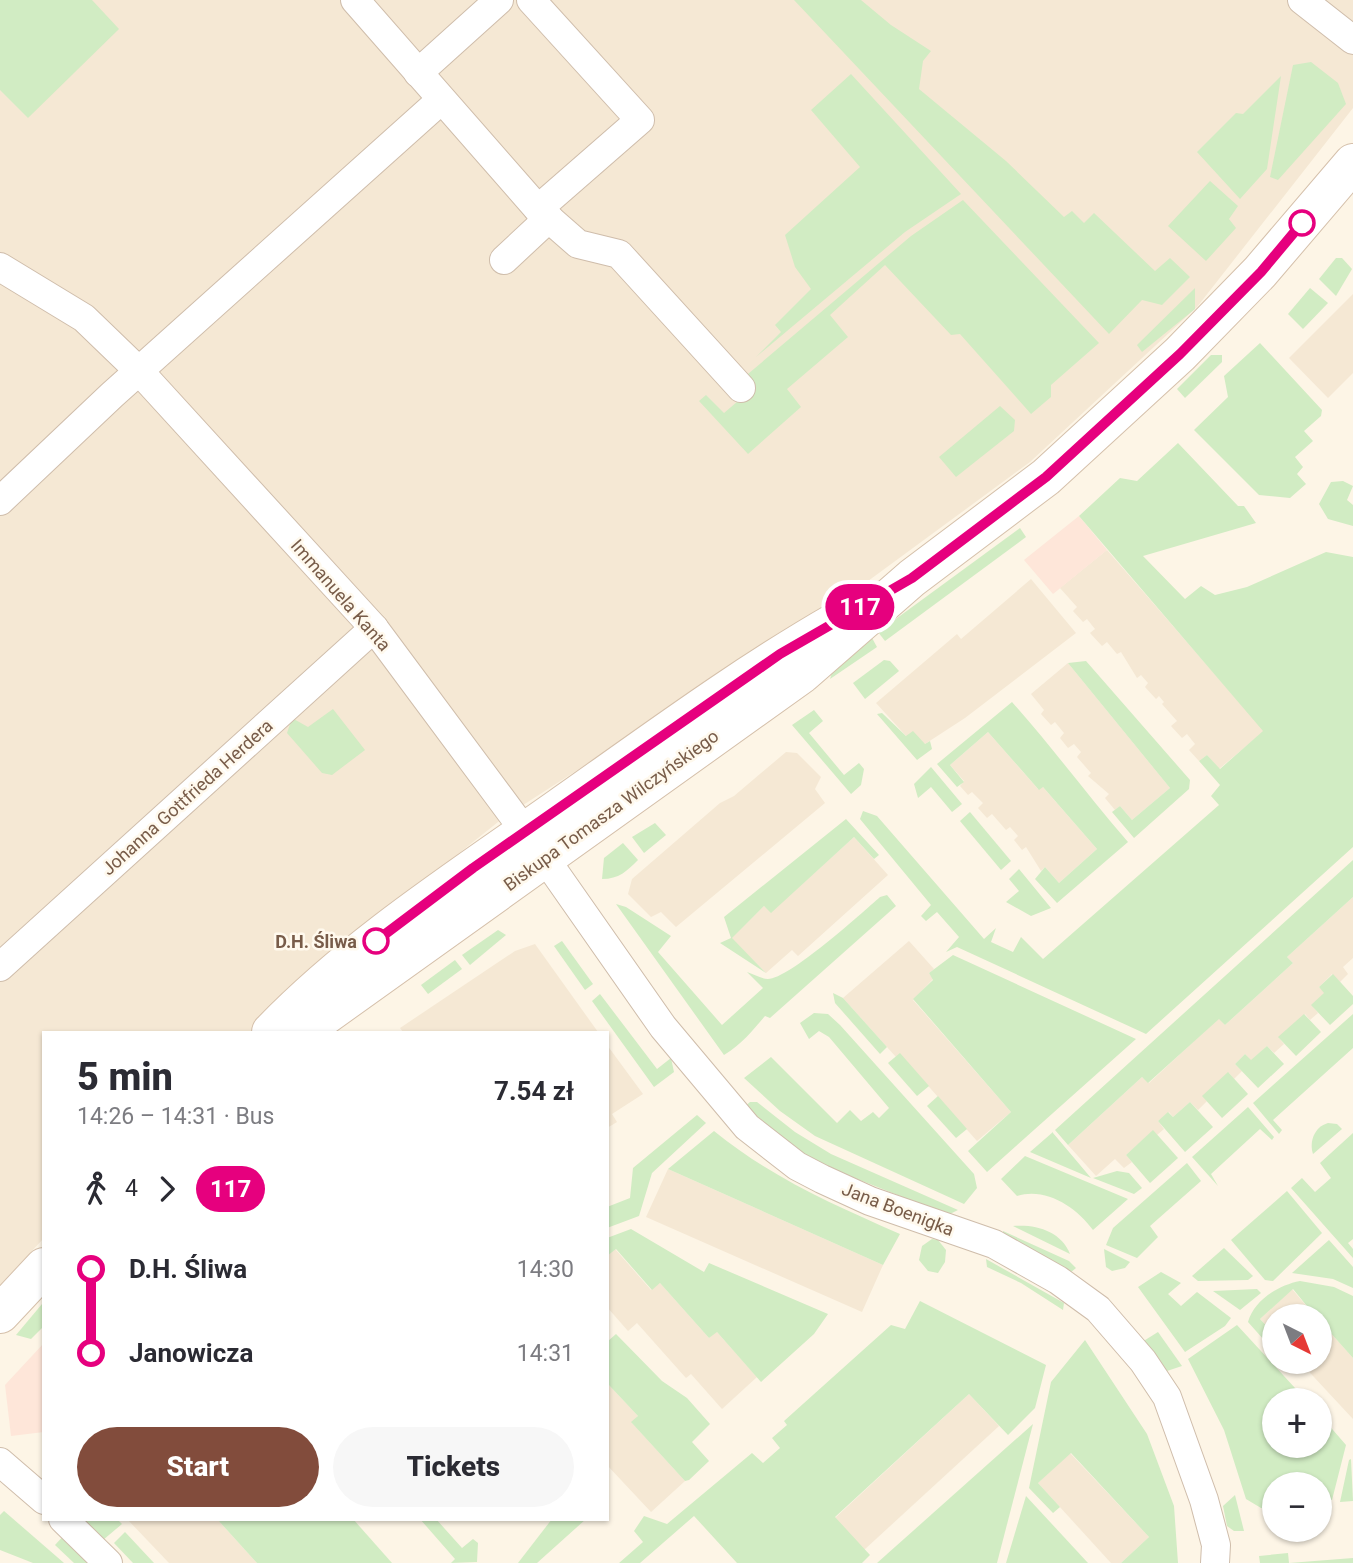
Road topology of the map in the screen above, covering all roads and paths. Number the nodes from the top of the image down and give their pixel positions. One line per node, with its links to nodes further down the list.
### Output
1 (499, 0): 6 (street)
2 (531, 0): 9 (street)
3 (1302, 0): 5 (street)
4 (366, 3): 6 (street)
5 (1353, 40)
6 (418, 73): 7 (street)
7 (441, 100): 9 (street); 12 (street)
8 (1353, 163): 16 (street, Biskupa Tomasza Wilczyńskiego)
9 (543, 214): 10 (street); 13 (street)
10 (504, 260)
11 (0, 267): 12 (street, Immanuela Kanta)
12 (140, 372): 14 (street); 15 (street, Immanuela Kanta)
13 (741, 388)
14 (0, 501)
15 (374, 628): 16 (street, Immanuela Kanta); 17 (street, Johanna Gottfrieda Herdera)
16 (535, 844): 18 (street, Biskupa Tomasza Wilczyńskiego); 19 (street, Biskupa Tomasza Wilczyńskiego); 26 (street, Jana Boenigka)
17 (0, 967)
18 (272, 1031)
19 (303, 1031)
20 (42, 1269): 21 (street)
21 (0, 1314)
22 (0, 1462): 23 (street)
23 (42, 1498)
24 (65, 1521): 25 (street)
25 (108, 1563)
26 (1215, 1563)

